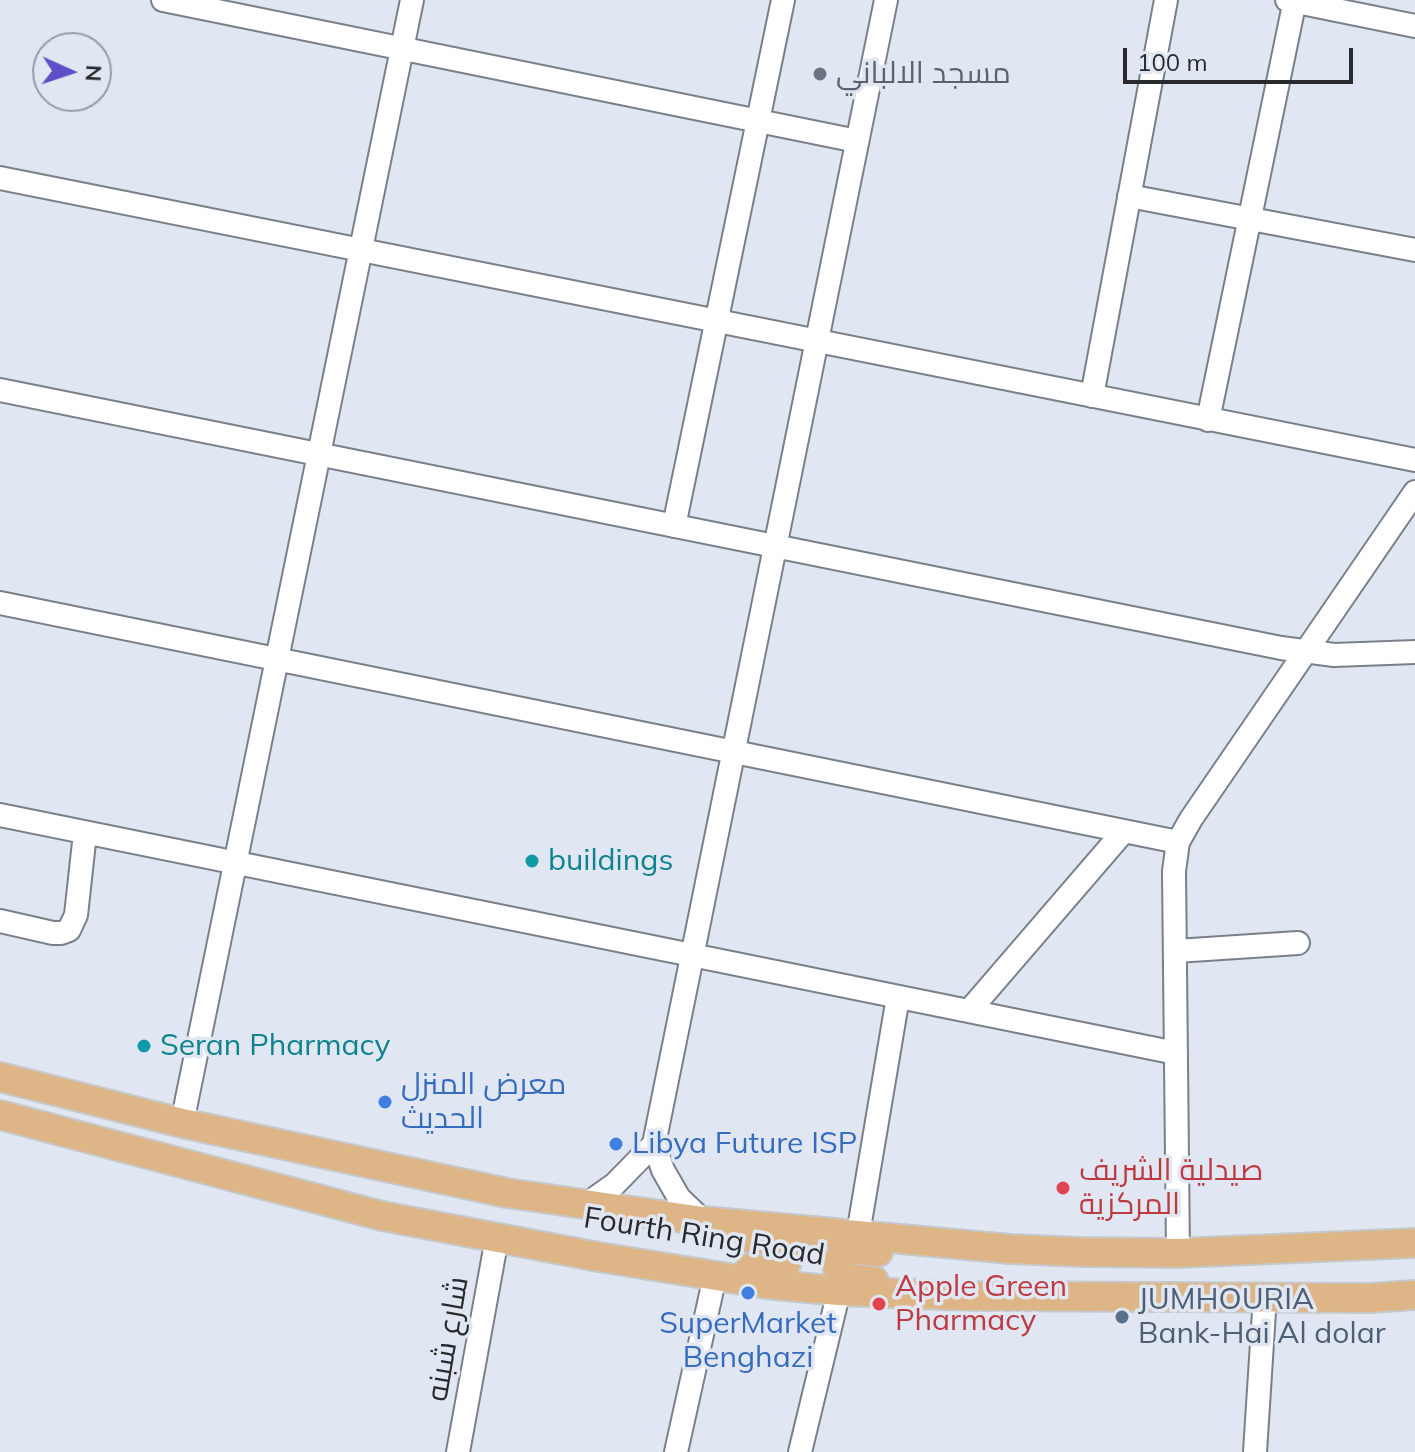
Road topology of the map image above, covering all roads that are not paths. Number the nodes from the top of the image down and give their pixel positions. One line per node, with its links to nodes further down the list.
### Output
1 (163, 0): 8 (street)
2 (412, 0): 8 (street)
3 (783, 0): 9 (street)
4 (886, 0): 10 (street)
5 (1166, 0): 12 (street)
6 (1292, 1): 7 (street); 13 (street)
7 (1415, 26)
8 (402, 49): 9 (street); 14 (street)
9 (758, 121): 10 (street); 16 (street)
10 (857, 141): 17 (street)
11 (0, 178): 14 (street)
12 (1129, 196): 13 (street); 19 (street)
13 (1250, 219): 15 (street); 20 (street)
14 (361, 250): 16 (street); 21 (street)
15 (1415, 250)
16 (716, 321): 17 (street); 24 (street)
17 (816, 341): 19 (street); 25 (street)
18 (0, 390): 21 (street)
19 (1092, 396): 20 (street)
20 (1208, 420): 22 (street)
21 (319, 454): 24 (street); 29 (street)
22 (1415, 460)
23 (1415, 492): 28 (street)
24 (674, 526): 25 (street)
25 (775, 546): 28 (street); 30 (street)
26 (0, 603): 29 (street)
27 (1415, 652): 28 (street)
28 (1307, 653): 34 (street)
29 (277, 659): 30 (street); 35 (street)
30 (733, 752): 32 (street); 39 (street)
31 (0, 815): 33 (street)
32 (1124, 831): 34 (street); 41 (street)
33 (85, 833): 35 (street); 36 (street)
34 (1178, 842): 38 (street)
35 (236, 863): 39 (street); 45 (street)
36 (0, 921)
37 (1298, 943): 38 (street)
38 (1176, 951): 42 (street)
39 (692, 955): 40 (street); 46 (street)
40 (898, 997): 41 (street); 50 (street)
41 (969, 1011): 42 (street)
42 (1176, 1053): 54 (street)
43 (0, 1077): 45 (main road, Fourth Ring Road)
44 (0, 1115): 51 (main road, Fourth Ring Road)
45 (182, 1123): 47 (main road, Fourth Ring Road)
46 (654, 1144): 47 (street); 49 (street)
47 (584, 1206): 48 (main road, Fourth Ring Road)
48 (628, 1211): 49 (main road, Fourth Ring Road); 55 (main road)
49 (703, 1221): 50 (main road, Fourth Ring Road)
50 (858, 1234): 53 (main road, Fourth Ring Road)
51 (497, 1238): 55 (main road, Fourth Ring Road); 61 (street, شارع شبنه)
52 (1415, 1243): 54 (main road, Fourth Ring Road)
53 (1048, 1250): 54 (main road, Fourth Ring Road); 59 (main road)
54 (1178, 1253)
55 (599, 1257): 56 (main road, Fourth Ring Road)
56 (715, 1276): 57 (main road, Fourth Ring Road); 62 (street)
57 (839, 1291): 59 (main road, Fourth Ring Road); 63 (street)
58 (1415, 1295): 60 (main road, Fourth Ring Road)
59 (956, 1296): 60 (main road, Fourth Ring Road)
60 (1265, 1296): 64 (street)
61 (458, 1452)
62 (676, 1452)
63 (800, 1452)
64 (1255, 1452)

